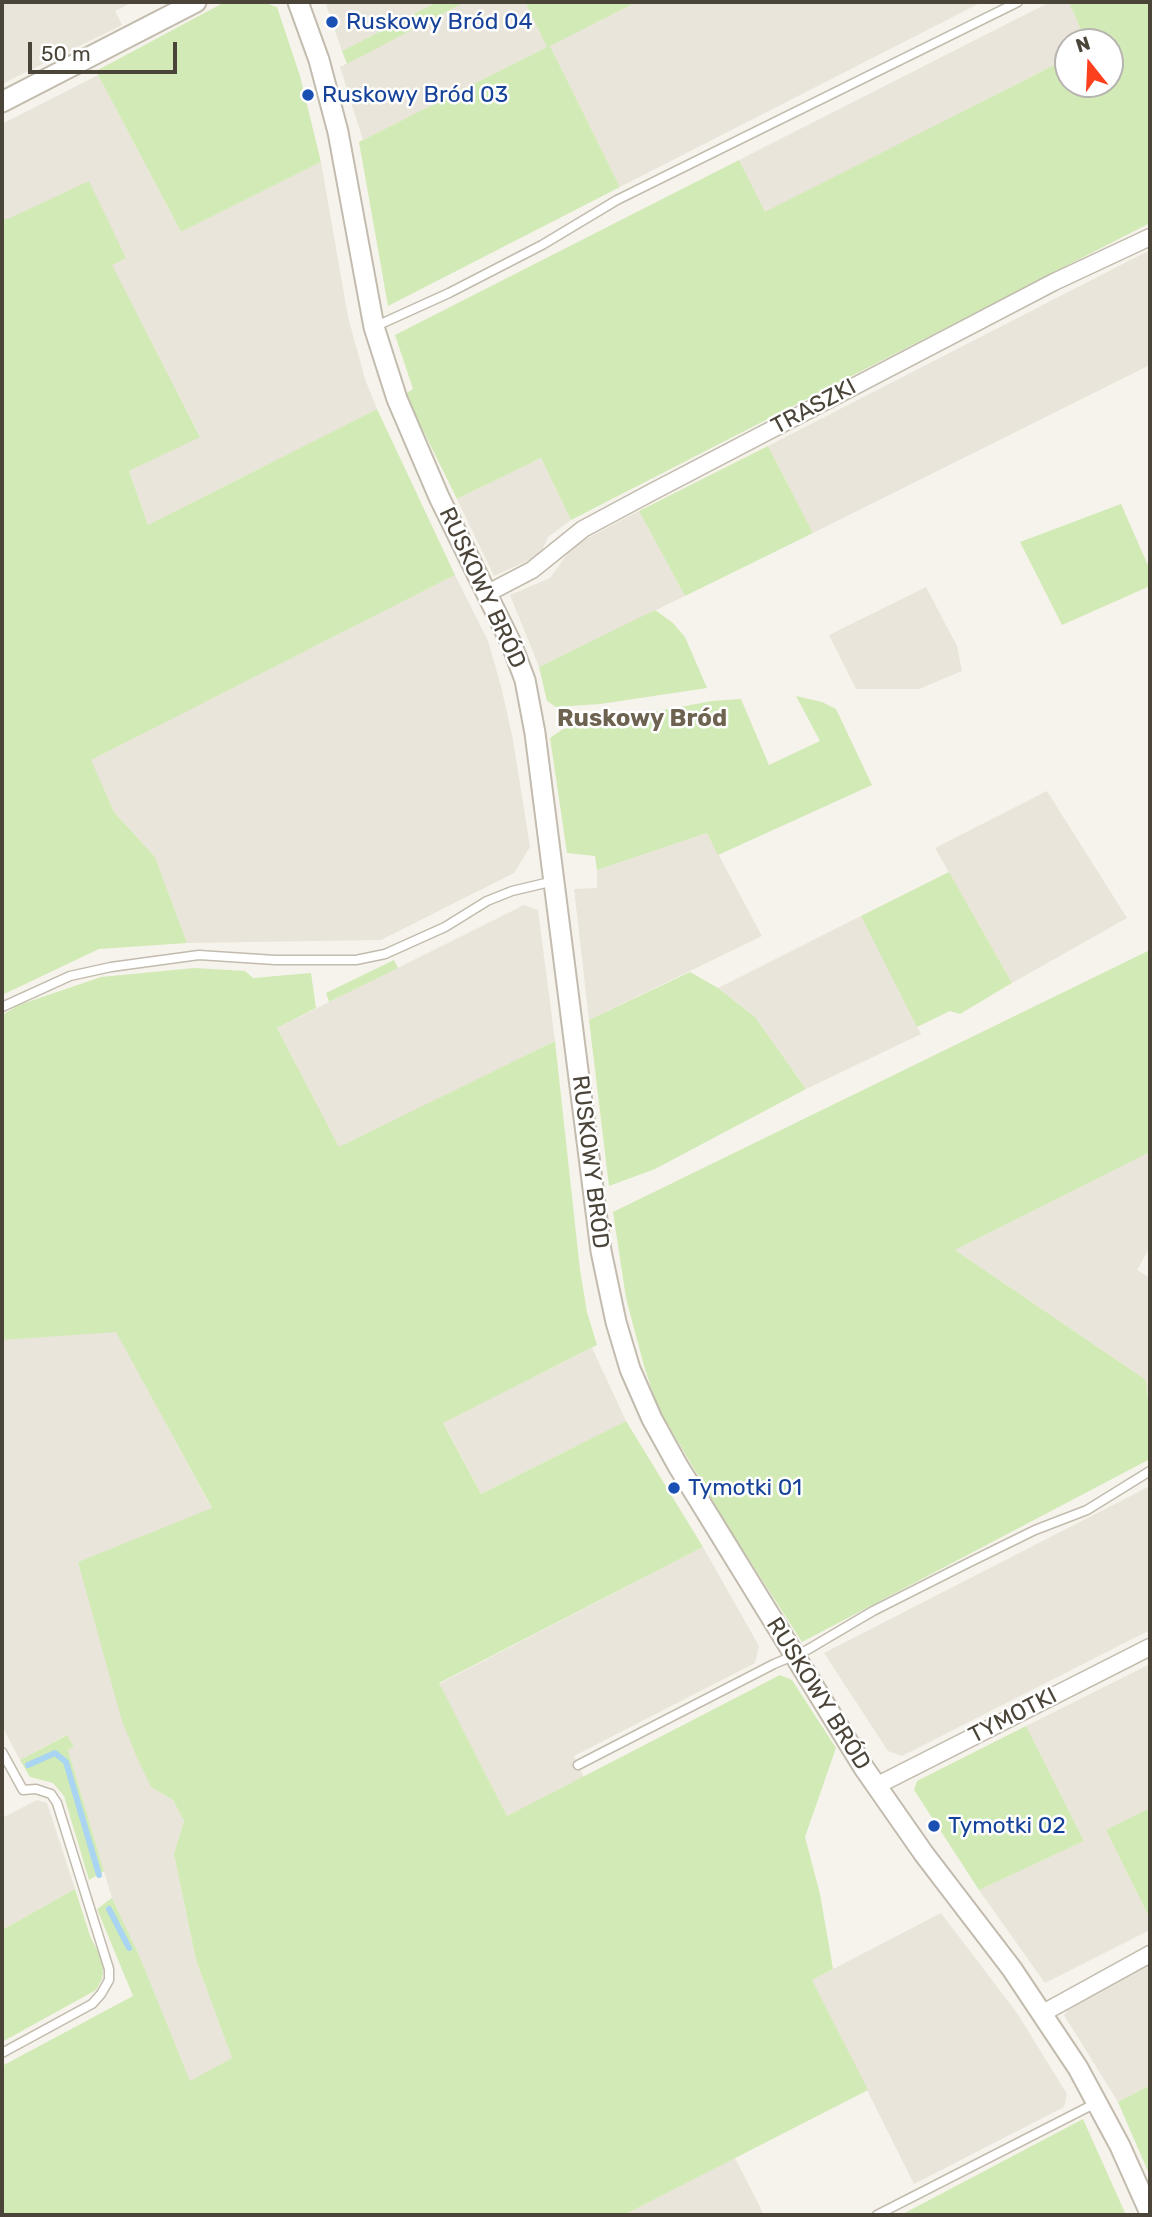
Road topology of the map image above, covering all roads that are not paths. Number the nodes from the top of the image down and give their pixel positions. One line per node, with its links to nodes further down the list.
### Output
1 (196, 2): 4 (street)
2 (299, 2): 6 (street, RUSKOWY BRÓD)
3 (1018, 2): 6 (lane)
4 (2, 102)
5 (1150, 237): 7 (street, TRASZKI)
6 (374, 327): 7 (street, RUSKOWY BRÓD)
7 (488, 593): 8 (street, RUSKOWY BRÓD)
8 (554, 881): 9 (lane); 12 (street, RUSKOWY BRÓD)
9 (2, 1007)
10 (1150, 1471): 12 (lane)
11 (1150, 1647): 15 (street, TYMOTKI)
12 (793, 1656): 14 (lane); 15 (street, RUSKOWY BRÓD)
13 (2, 1752): 18 (lane)
14 (578, 1765)
15 (876, 1786): 17 (street, RUSKOWY BRÓD)
16 (1150, 1954): 17 (street)
17 (1042, 2013): 19 (street, RUSKOWY BRÓD)
18 (2, 2053)
19 (1098, 2102): 20 (street, RUSKOWY BRÓD); 21 (lane)
20 (1150, 2213)
21 (877, 2215)

